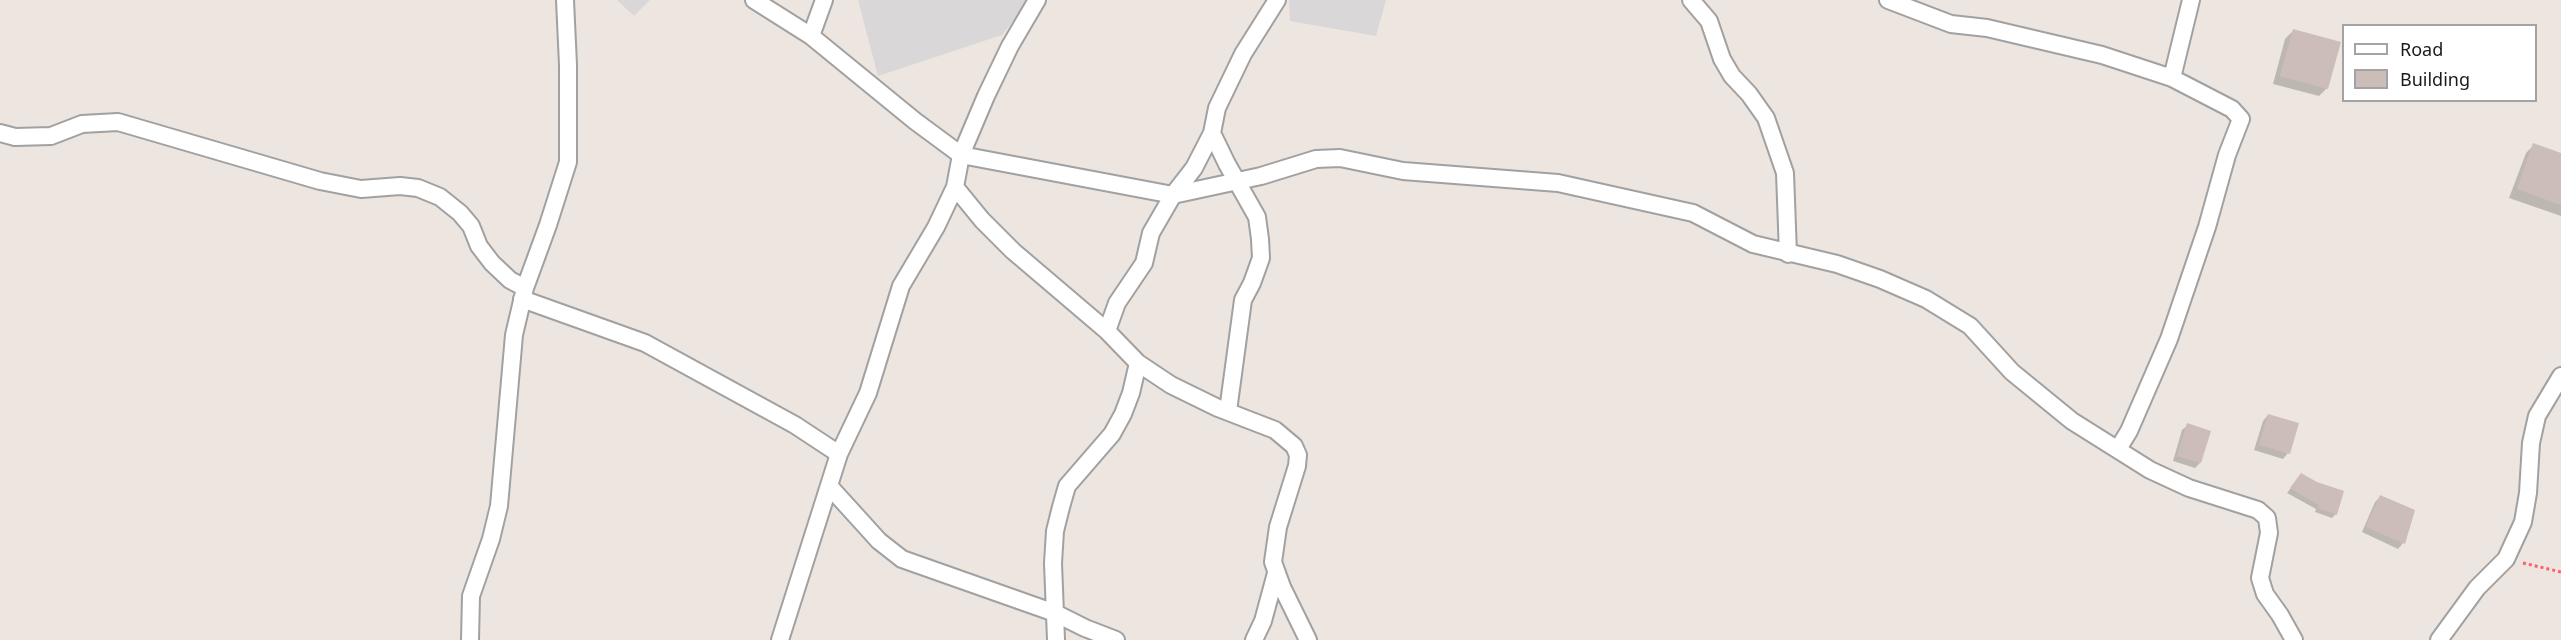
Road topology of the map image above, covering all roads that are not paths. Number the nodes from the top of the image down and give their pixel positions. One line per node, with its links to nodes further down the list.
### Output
1 (565, 0): 18 (street)
2 (754, 0): 9 (street)
3 (824, 0): 9 (street)
4 (1037, 0): 13 (street)
5 (1276, 0): 12 (street)
6 (1691, 0): 17 (street)
7 (1888, 0): 10 (street)
8 (2191, 0): 10 (street)
9 (811, 36): 13 (street)
10 (2172, 78): 23 (street)
11 (0, 133): 18 (street)
12 (1212, 133): 14 (street); 16 (street)
13 (961, 155): 15 (street); 16 (street)
14 (1238, 181): 16 (street); 17 (street); 22 (street)
15 (955, 186): 19 (street); 24 (street)
16 (1173, 195): 19 (street)
17 (1788, 254): 23 (street)
18 (524, 294): 24 (street); 28 (street)
19 (1107, 331): 20 (street)
20 (1138, 363): 22 (street); 27 (street)
21 (2561, 376): 35 (street)
22 (1228, 411): 26 (street)
23 (2118, 449): 34 (street)
24 (840, 454): 25 (street)
25 (830, 487): 27 (street); 29 (street)
26 (1276, 573): 32 (street); 33 (street)
27 (1055, 613): 30 (street); 31 (street)
28 (470, 640)
29 (780, 640)
30 (1056, 640)
31 (1116, 640)
32 (1254, 640)
33 (1308, 640)
34 (2294, 640)
35 (2439, 640)

